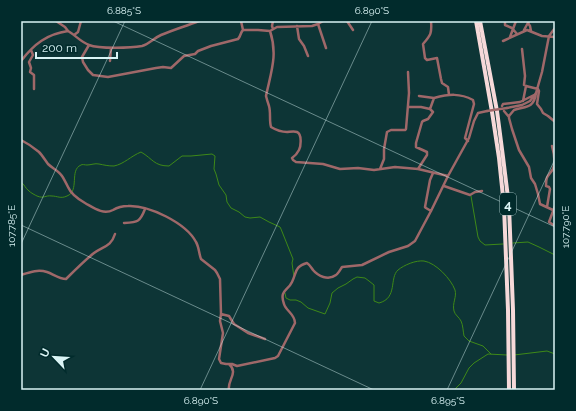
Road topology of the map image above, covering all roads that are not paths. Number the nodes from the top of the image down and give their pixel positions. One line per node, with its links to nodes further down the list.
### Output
1 (56, 21): 22 (street)
2 (81, 21): 26 (street)
3 (199, 21): 32 (street)
4 (241, 21): 19 (street)
5 (273, 21): 18 (street)
6 (323, 21): 14 (street)
7 (347, 21): 20 (street)
8 (431, 21): 44 (street)
9 (476, 21): 76 (highway, 4)
10 (480, 21): 77 (highway, 4)
11 (505, 21): 16 (street)
12 (516, 21): 16 (street)
13 (528, 22): 21 (street); 24 (street)
14 (318, 24): 15 (street); 33 (street)
15 (297, 26): 18 (street); 36 (street)
16 (512, 28): 25 (street); 28 (street)
17 (555, 28): 27 (street)
18 (273, 29): 23 (street)
19 (243, 30): 23 (street); 31 (street)
20 (353, 30)
21 (524, 30): 24 (street); 25 (street)
22 (68, 31): 26 (street); 35 (street)
23 (270, 31): 57 (street)
24 (531, 31): 27 (street)
25 (517, 34): 28 (street)
26 (74, 35): 31 (street)
27 (549, 36): 29 (street); 42 (street)
28 (510, 37): 30 (street)
29 (555, 37)
30 (503, 40)
31 (89, 45): 32 (street)
32 (112, 48): 38 (street)
33 (326, 48)
34 (522, 49): 40 (street)
35 (31, 50): 37 (street); 41 (street)
36 (308, 56)
37 (21, 61)
38 (110, 61)
39 (408, 72): 49 (street)
40 (526, 86): 42 (street); 47 (street)
41 (34, 89)
42 (538, 89): 43 (street); 53 (street)
43 (536, 93): 47 (street); 52 (street); 54 (street, bridge)
44 (449, 95): 46 (street); 54 (street)
45 (419, 96): 46 (street)
46 (434, 98): 50 (street)
47 (523, 101): 48 (street)
48 (502, 106)
49 (408, 107): 50 (street); 57 (street)
50 (430, 109): 58 (street)
51 (504, 111): 52 (street)
52 (509, 118): 64 (street)
53 (554, 121)
54 (470, 126): 60 (street)
55 (21, 140): 65 (street)
56 (552, 146): 64 (street)
57 (380, 169): 58 (street)
58 (418, 169): 59 (street)
59 (433, 173): 60 (street); 66 (street)
60 (448, 176): 61 (street)
61 (444, 186): 62 (street); 66 (street)
62 (482, 191)
63 (555, 206): 67 (street)
64 (548, 207): 67 (street)
65 (145, 209): 68 (street); 72 (street)
66 (432, 211): 74 (street)
67 (554, 211): 69 (street)
68 (124, 223)
69 (555, 226)
70 (115, 234): 71 (street)
71 (21, 275)
72 (221, 314): 73 (street); 74 (street)
73 (265, 339)
74 (229, 364): 75 (street)
75 (229, 390)
76 (509, 390)
77 (514, 390)

